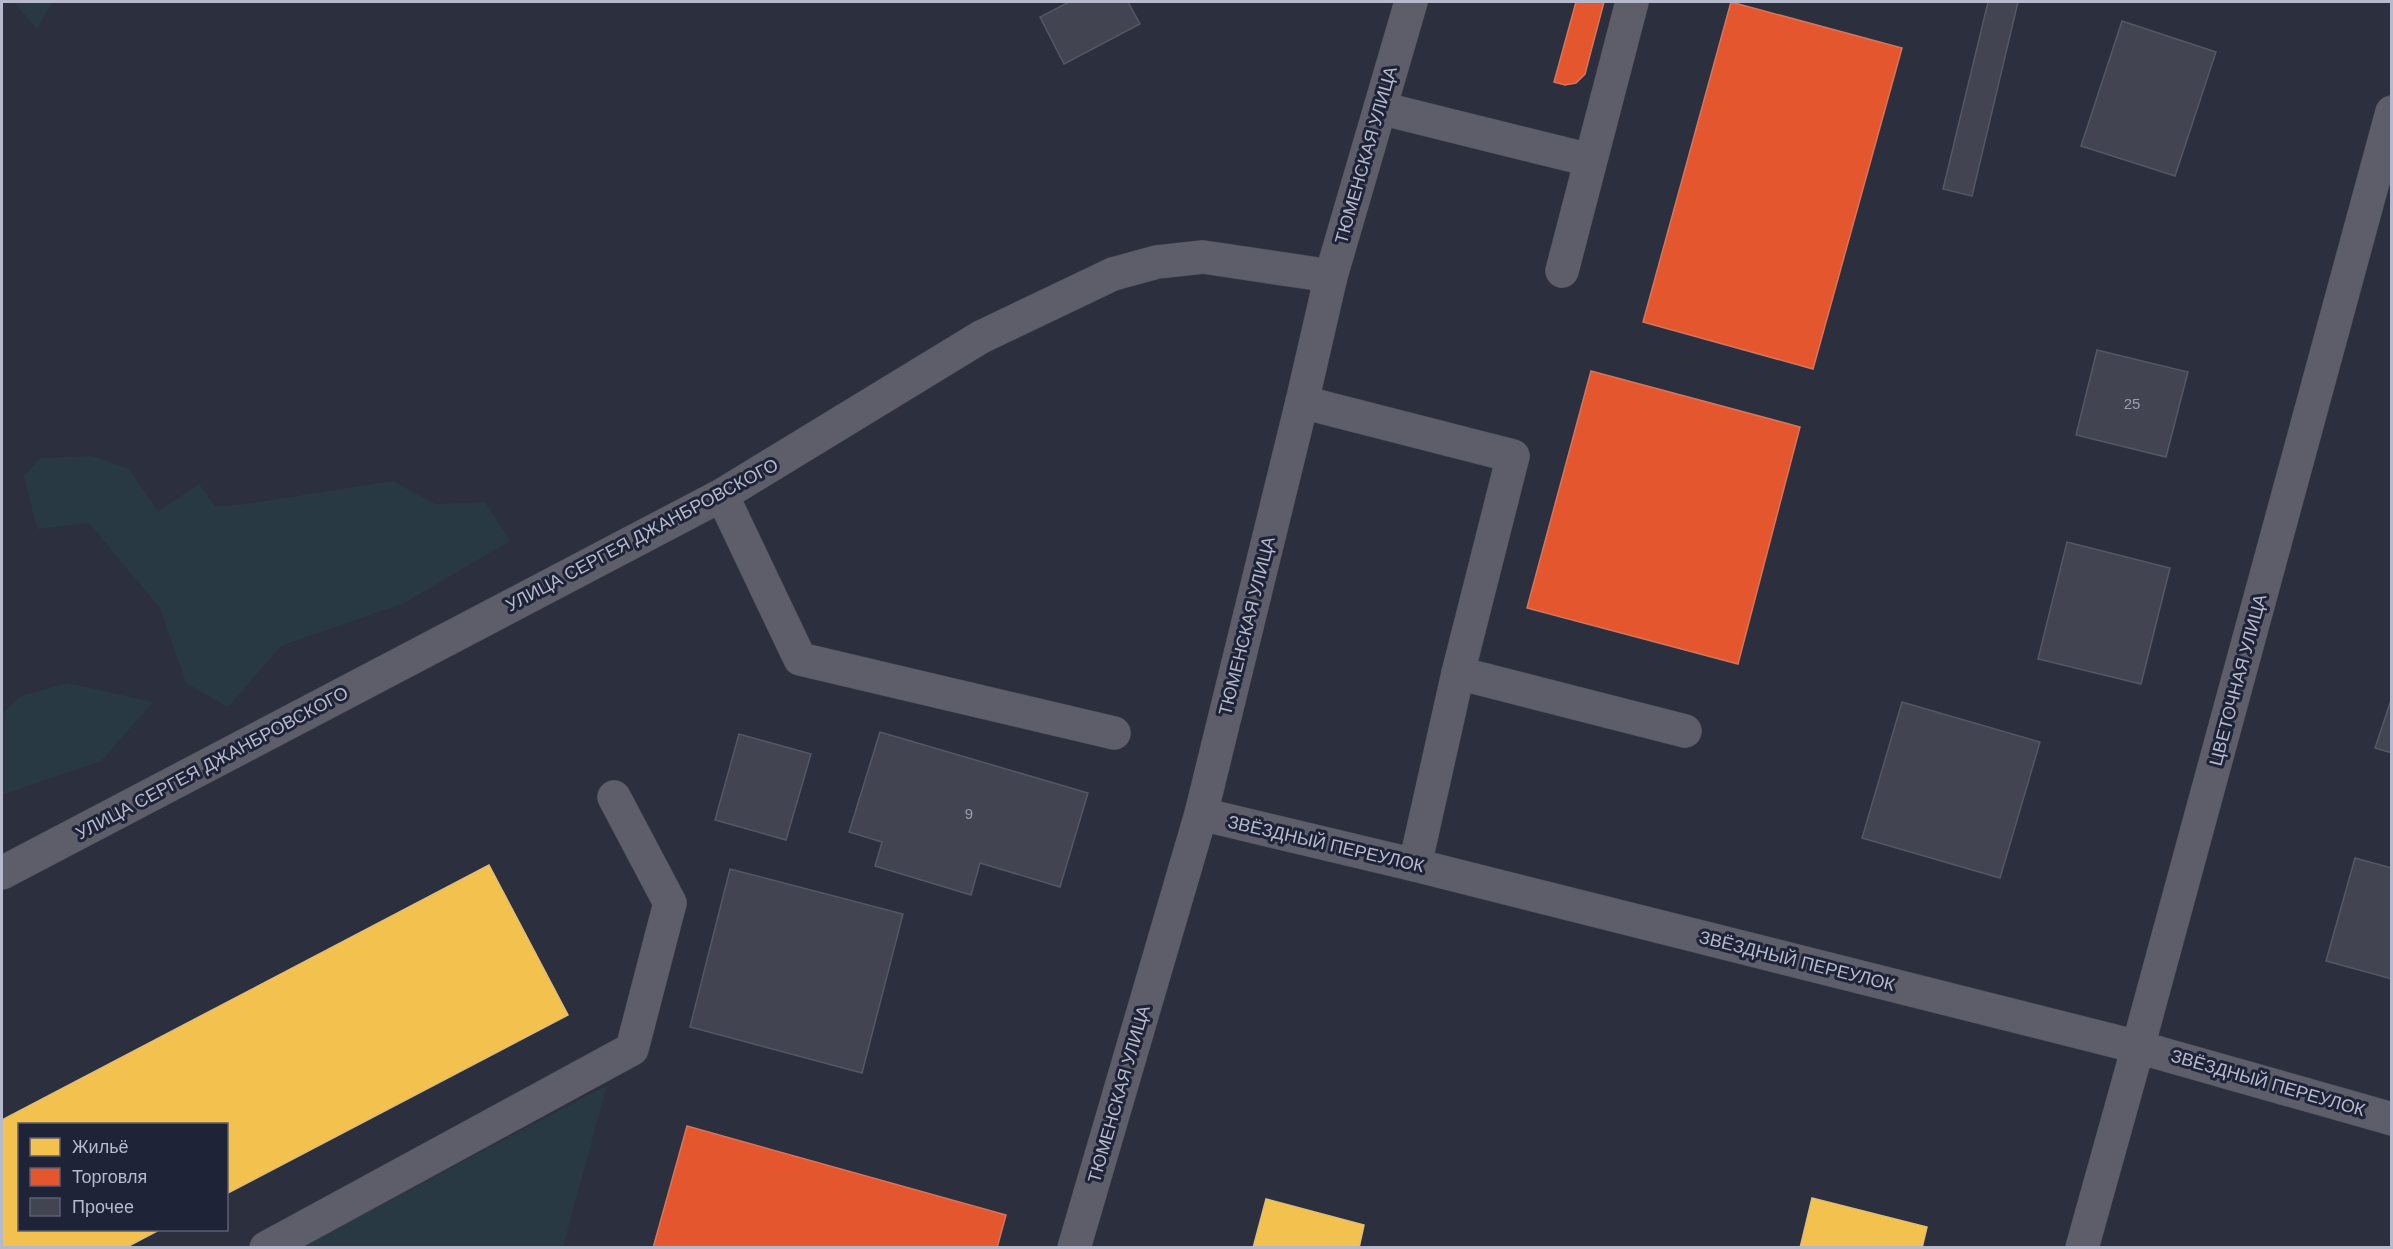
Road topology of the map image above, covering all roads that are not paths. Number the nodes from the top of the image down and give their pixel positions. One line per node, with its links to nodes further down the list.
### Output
1 (1411, 2): 3 (street, ТЮМЕНСКАЯ УЛИЦА)
2 (1632, 2): 5 (street)
3 (1380, 108): 5 (street); 7 (street, ТЮМЕНСКАЯ УЛИЦА)
4 (2391, 112): 17 (street, ЦВЕТОЧНАЯ УЛИЦА)
5 (1590, 160): 6 (street)
6 (1562, 271)
7 (1331, 276): 8 (street, ТЮМЕНСКАЯ УЛИЦА); 9 (street, УЛИЦА СЕРГЕЯ ДЖАНБРОВСКОГО)
8 (1302, 402): 10 (street); 14 (street, ТЮМЕНСКАЯ УЛИЦА)
9 (722, 495): 12 (street); 16 (street, УЛИЦА СЕРГЕЯ ДЖАНБРОВСКОГО)
10 (1458, 673): 11 (street); 15 (street)
11 (1685, 731)
12 (1114, 733)
13 (614, 797): 19 (street)
14 (1201, 814): 15 (street, ЗВЁЗДНЫЙ ПЕРЕУЛОК); 20 (street, ТЮМЕНСКАЯ УЛИЦА)
15 (1415, 865): 17 (street, ЗВЁЗДНЫЙ ПЕРЕУЛОК)
16 (2, 873)
17 (2138, 1047): 18 (street, ЗВЁЗДНЫЙ ПЕРЕУЛОК); 21 (street, ЦВЕТОЧНАЯ УЛИЦА)
18 (2391, 1119)
19 (266, 1248)
20 (1074, 1248)
21 (2082, 1248)

